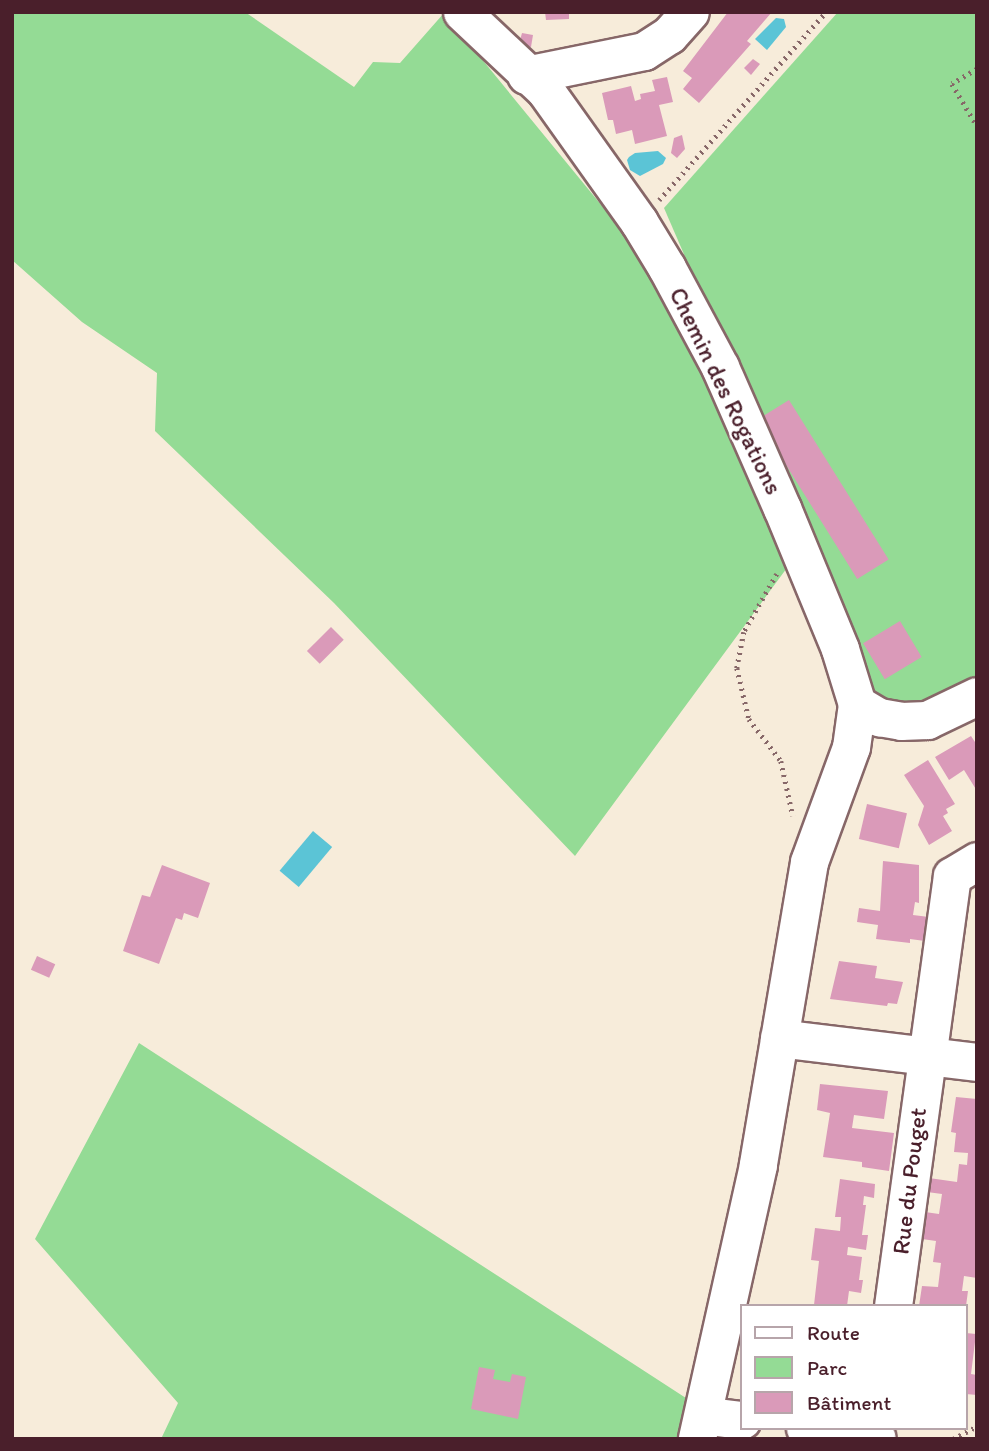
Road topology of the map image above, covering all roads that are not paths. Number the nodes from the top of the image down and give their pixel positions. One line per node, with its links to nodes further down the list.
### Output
1 (462, 12): 3 (street, Chemin des Rogations)
2 (690, 12): 3 (street)
3 (526, 75): 5 (street, Chemin des Rogations)
4 (977, 696): 5 (street)
5 (857, 704): 7 (street)
6 (977, 860): 8 (street, Rue du Pouget)
7 (779, 1038): 8 (street); 11 (street)
8 (925, 1055): 9 (street); 10 (street, Rue du Pouget)
9 (977, 1062)
10 (893, 1304)
11 (716, 1425)
12 (825, 1430): 13 (street)
13 (876, 1435)

